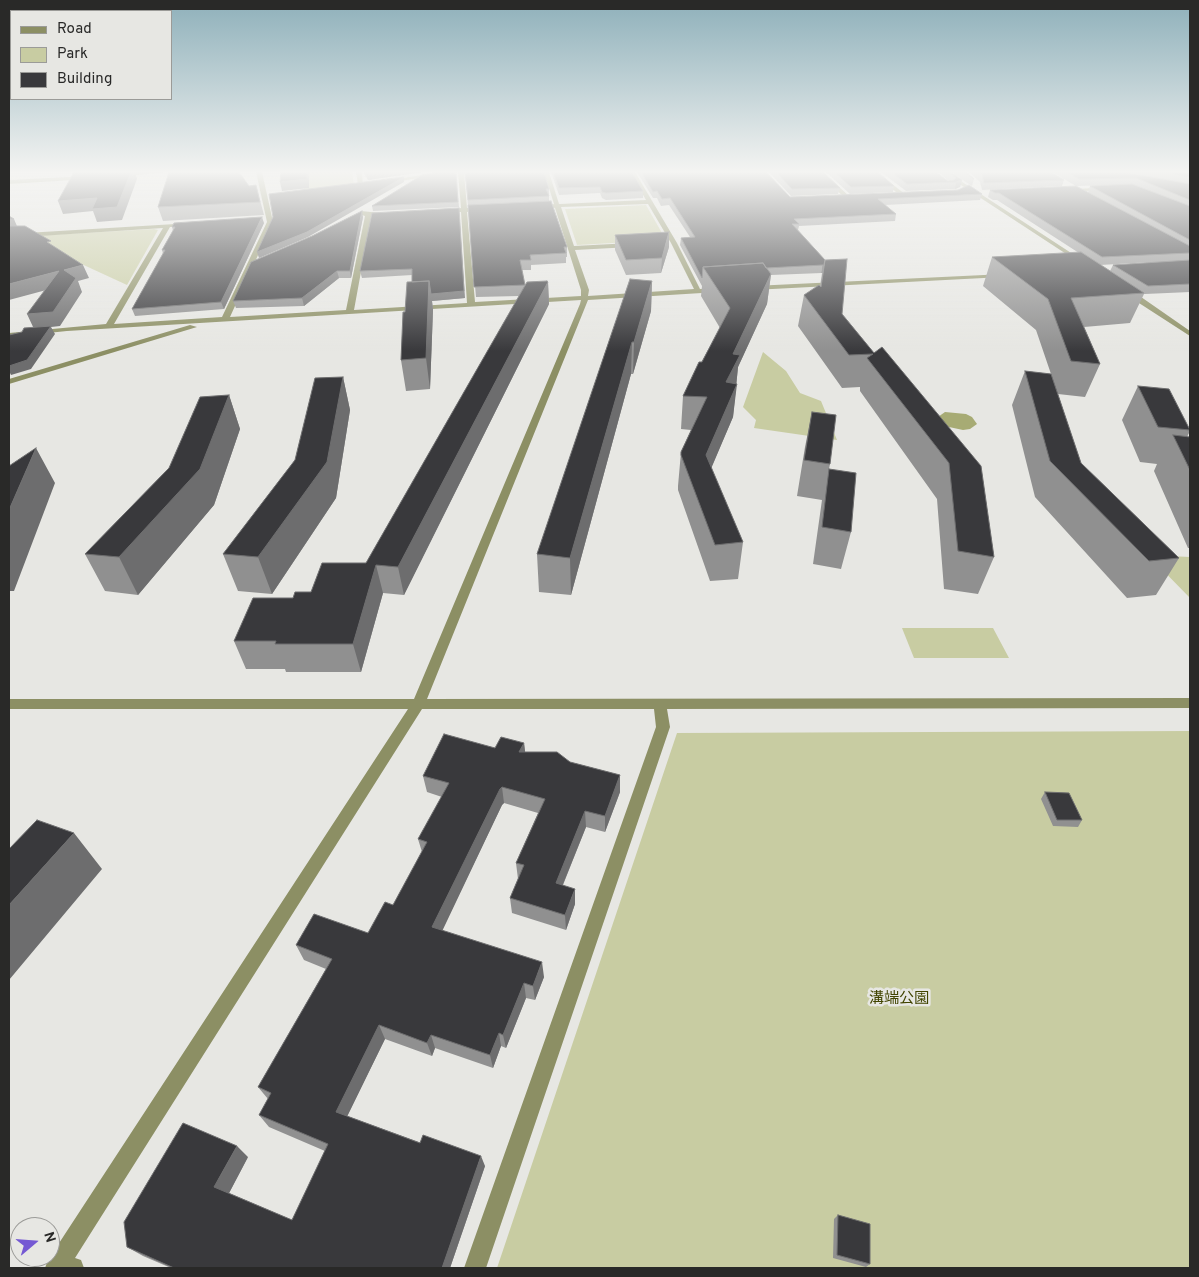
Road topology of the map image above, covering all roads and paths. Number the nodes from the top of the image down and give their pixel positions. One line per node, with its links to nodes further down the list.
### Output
1 (73, 232): 9 (street)
2 (164, 232): 26 (street)
3 (265, 232): 16 (street)
4 (363, 232): 24 (street)
5 (466, 232): 23 (street)
6 (566, 232): 13 (street)
7 (667, 232): 10 (street)
8 (1035, 232): 15 (street)
9 (9, 236)
10 (674, 243): 11 (street); 21 (street)
11 (665, 244)
12 (637, 245): 13 (street)
13 (572, 248): 22 (street)
14 (257, 264): 16 (street)
15 (1085, 264)
16 (248, 268): 25 (street)
17 (1014, 274): 19 (street)
18 (1117, 286): 27 (street)
19 (742, 288)
20 (724, 290): 21 (street)
21 (698, 291): 22 (street)
22 (585, 298): 23 (street); 31 (street)
23 (471, 304): 24 (street)
24 (350, 312): 25 (street)
25 (224, 320): 26 (street); 29 (street)
26 (109, 326): 28 (street)
27 (1190, 334)
28 (9, 335)
29 (9, 382)
30 (9, 704): 31 (street)
31 (418, 704): 32 (street); 34 (street)
32 (660, 704): 33 (street); 35 (street)
33 (1190, 704)
34 (63, 1266)
35 (475, 1268)

